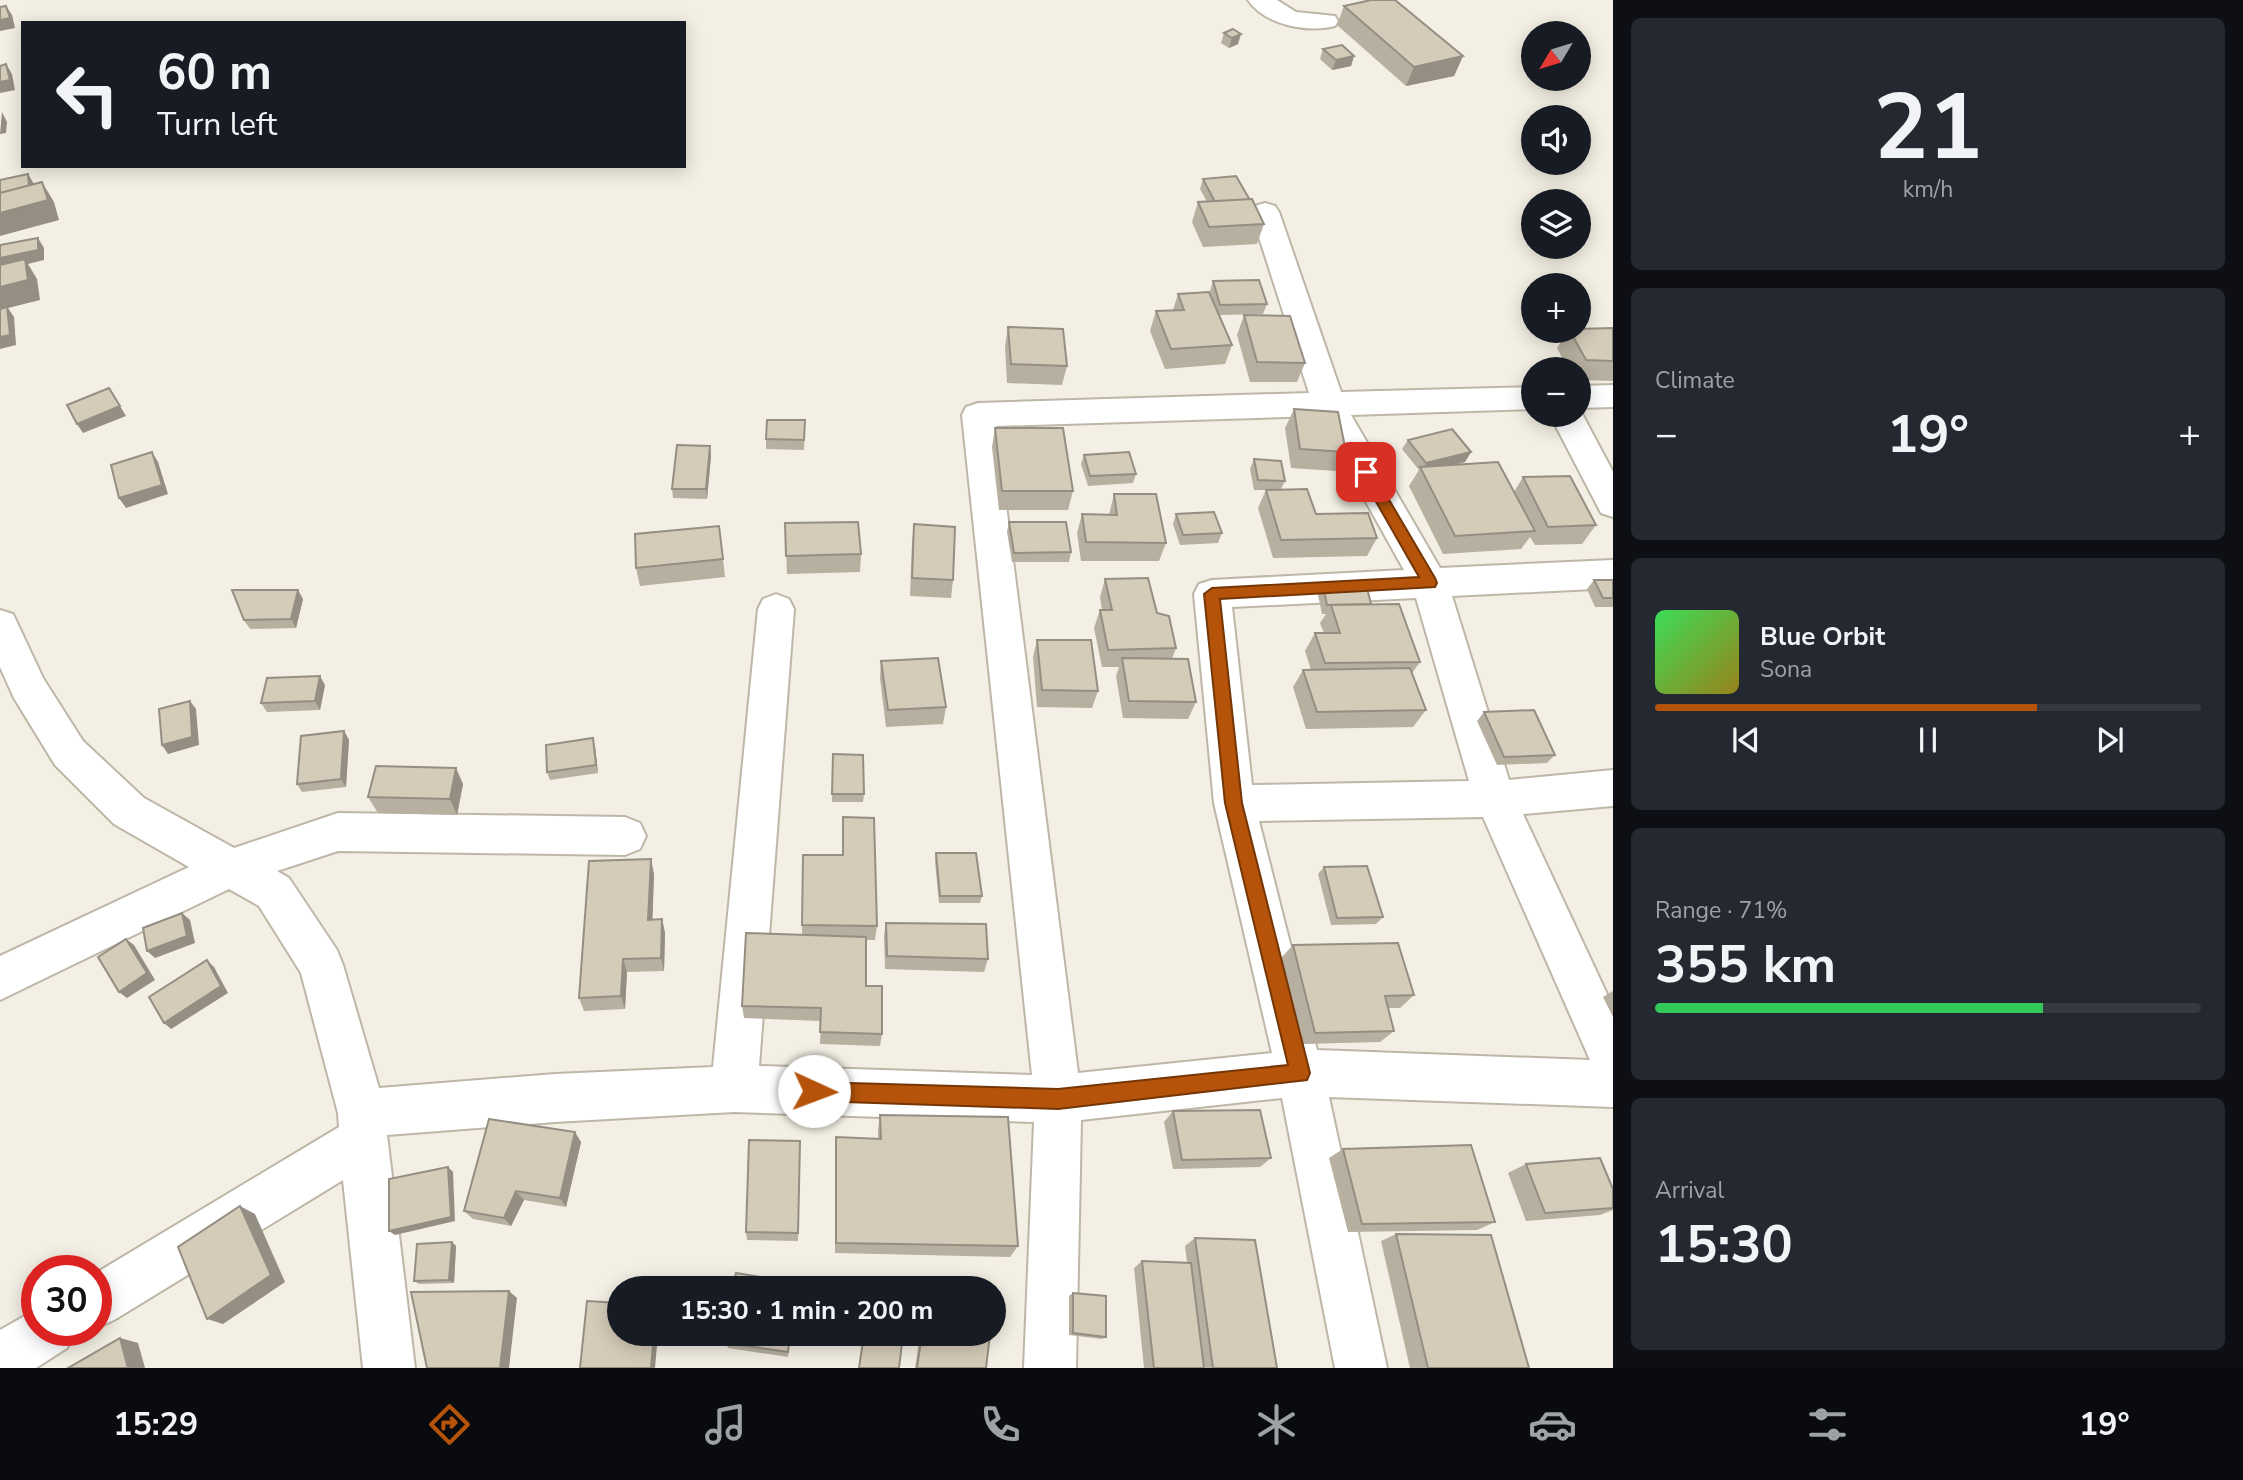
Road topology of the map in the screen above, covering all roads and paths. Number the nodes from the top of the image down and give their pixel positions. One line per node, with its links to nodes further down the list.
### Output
1 (1259, 0): 2 (street)
2 (1326, 21)
3 (1265, 212): 7 (street)
4 (1613, 396): 5 (street)
5 (1591, 397)
6 (1521, 398): 7 (street)
7 (1328, 406): 11 (street); 25 (street)
8 (1572, 427): 9 (street)
9 (1613, 504)
10 (1613, 574): 11 (street)
11 (1430, 583): 16 (street); 17 (street)
12 (776, 609): 24 (street)
13 (0, 625): 14 (street)
14 (14, 692): 19 (street)
15 (1613, 788): 16 (street)
16 (1494, 799): 17 (street); 21 (street)
17 (1234, 803): 22 (street)
18 (625, 836): 19 (street)
19 (230, 868): 20 (street); 26 (street)
20 (0, 979)
21 (1613, 1058)
22 (1300, 1073): 23 (street); 25 (street); 32 (street)
23 (1613, 1084)
24 (733, 1089): 25 (street); 26 (street)
25 (1058, 1099): 31 (street)
26 (363, 1126): 27 (street); 30 (street)
27 (112, 1291)
28 (23, 1346): 29 (street)
29 (0, 1360)
30 (390, 1368)
31 (1051, 1368)
32 (1361, 1368)

